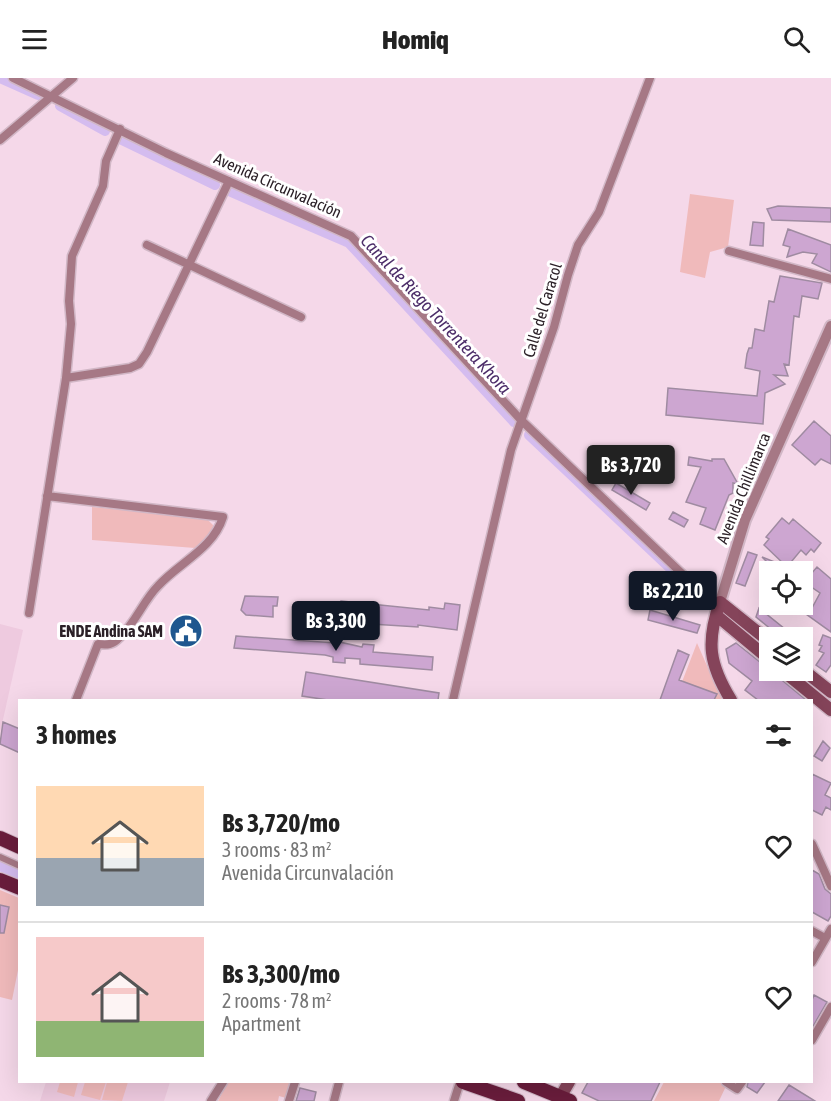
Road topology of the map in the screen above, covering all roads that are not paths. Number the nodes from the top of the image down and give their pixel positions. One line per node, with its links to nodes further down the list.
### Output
1 (13, 78): 4 (street, Avenida Circunvalación)
2 (73, 78): 4 (street)
3 (651, 78): 15 (street, Calle del Caracol)
4 (51, 95): 5 (street, Avenida Circunvalación); 6 (street)
5 (120, 129): 7 (street, Avenida Circunvalación); 14 (street)
6 (0, 140)
7 (229, 181): 10 (street); 15 (street, Avenida Circunvalación)
8 (147, 245): 10 (street)
9 (729, 251): 11 (street)
10 (189, 264): 12 (street); 14 (street)
11 (831, 279)
12 (301, 317)
13 (831, 326): 17 (street, Avenida Chillimarca)
14 (66, 378): 16 (street)
15 (521, 420): 17 (street, Avenida Circunvalación); 25 (street, Calle del Caracol)
16 (47, 496): 18 (street); 24 (street)
17 (718, 608): 19 (main road, Avenida Circunvalación); 20 (main road, Avenida Circunvalación); 26 (main road, Avenida Chillimarca)
18 (29, 613)
19 (759, 635)
20 (759, 649)
21 (813, 678): 23 (main road)
22 (795, 681): 27 (main road)
23 (831, 692)
24 (76, 699)
25 (453, 699)
26 (731, 699)
27 (831, 710)
28 (0, 838): 29 (main road)
29 (18, 846)
30 (813, 846): 34 (street)
31 (0, 857): 32 (street)
32 (18, 865)
33 (0, 880): 35 (main road)
34 (831, 886)
35 (18, 887)
36 (831, 929): 38 (street)
37 (813, 932): 38 (street)
38 (825, 938): 39 (street)
39 (813, 960)
40 (831, 1007): 41 (street)
41 (813, 1038)
42 (222, 1083): 53 (street)
43 (295, 1083): 54 (street)
44 (339, 1083): 55 (street)
45 (461, 1083): 51 (street)
46 (464, 1083): 56 (main road)
47 (526, 1083): 52 (main road)
48 (569, 1083): 52 (main road)
49 (728, 1083): 50 (street)
50 (740, 1083)
51 (457, 1099)
52 (562, 1100)
53 (211, 1101)
54 (290, 1101)
55 (334, 1101)
56 (518, 1101)

